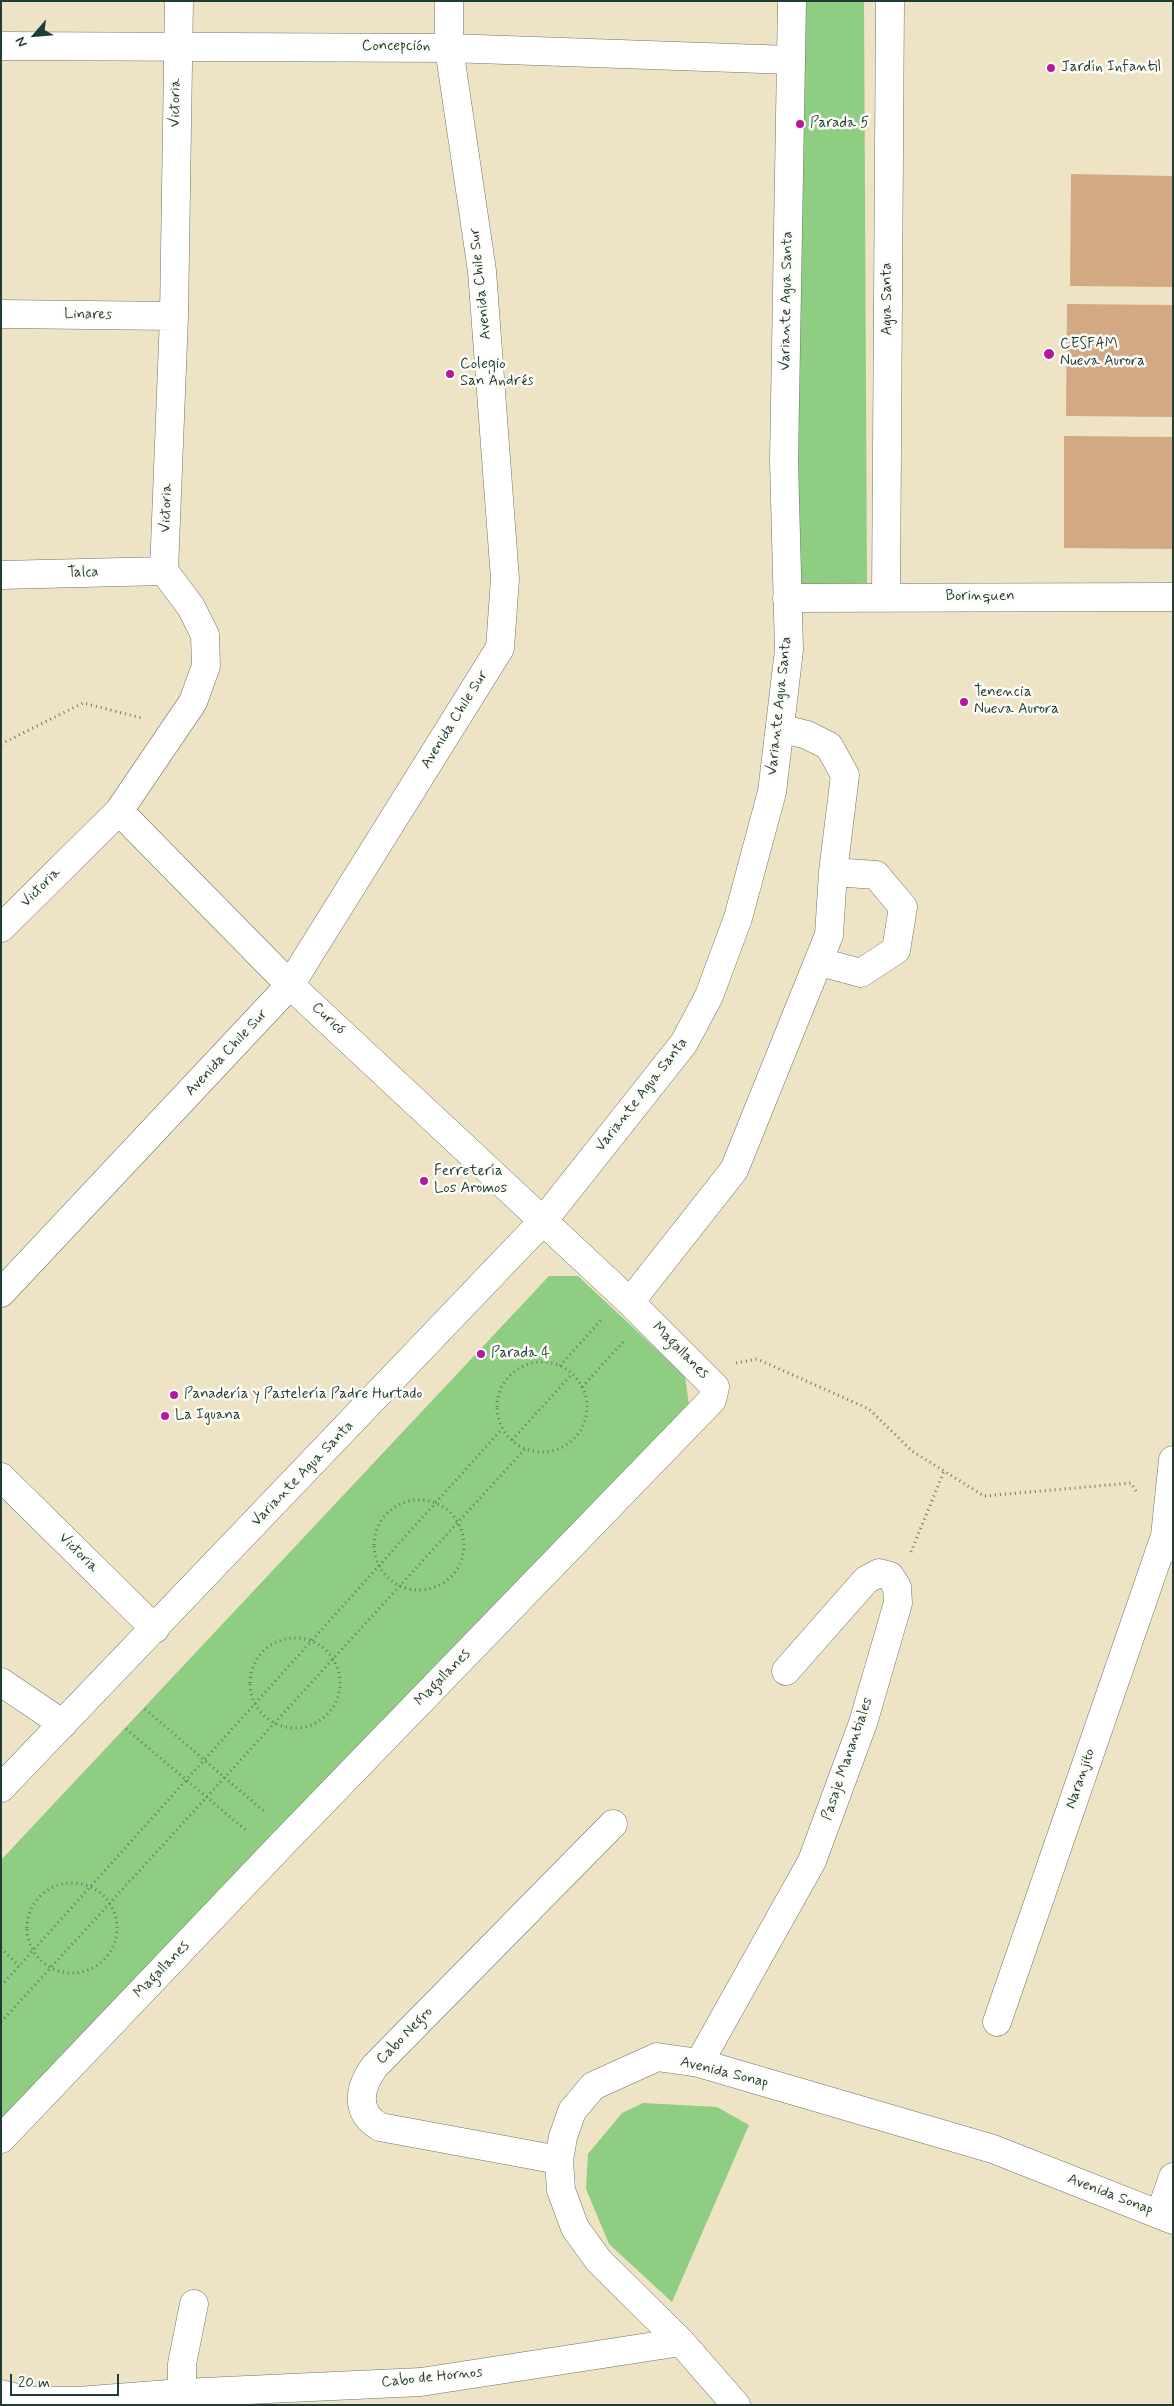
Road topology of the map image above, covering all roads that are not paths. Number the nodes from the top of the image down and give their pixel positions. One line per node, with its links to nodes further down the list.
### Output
1 (179, 1): 6 (street, Victoria)
2 (449, 1): 7 (street, Avenida Chile Sur)
3 (792, 1): 8 (street, Variante Agua Santa)
4 (890, 1): 13 (street, Agua Santa)
5 (1, 46): 6 (street, Concepción)
6 (177, 46): 7 (street, Concepción); 10 (street, Victoria)
7 (449, 48): 8 (street, Concepción); 21 (street, Avenida Chile Sur)
8 (791, 60): 15 (street, Variante Agua Santa)
9 (1, 314): 10 (street, Linares)
10 (174, 316): 11 (street, Victoria)
11 (164, 571): 12 (street, Talca); 17 (street, Victoria)
12 (1, 575)
13 (886, 596): 14 (street, Borinquen); 15 (street, Borinquen)
14 (1173, 597)
15 (787, 598): 16 (street, Variante Agua Santa)
16 (780, 728): 18 (street); 22 (street, Variante Agua Santa)
17 (119, 811): 19 (street, Victoria); 21 (street, Curicó)
18 (833, 872): 20 (street); 20 (street)
19 (1, 928)
20 (820, 962): 24 (street)
21 (290, 984): 22 (street, Curicó); 23 (street, Avenida Chile Sur)
22 (543, 1221): 24 (street, Magallanes); 28 (street, Variante Agua Santa)
23 (1, 1294)
24 (633, 1305): 36 (street, Magallanes)
25 (1173, 1460): 27 (street)
26 (1, 1477): 28 (street, Victoria)
27 (1169, 1542): 34 (street, Naranjito)
28 (155, 1629): 31 (street, Variante Agua Santa)
29 (786, 1671): 35 (street, Pasaje Manantiales)
30 (1, 1682): 31 (street)
31 (63, 1724): 32 (street, Variante Agua Santa)
32 (1, 1788)
33 (613, 1824): 37 (street, Cabo Negro)
34 (997, 2022)
35 (699, 2064): 37 (street, Avenida Sonap); 39 (street, Avenida Sonap)
36 (1, 2139)
37 (559, 2160): 41 (street, Avenida Sonap)
38 (1173, 2176): 39 (street)
39 (1166, 2217)
40 (194, 2304): 42 (street)
41 (681, 2342): 42 (street, Cabo de Hornos); 44 (street, Avenida Sonap)
42 (182, 2393): 43 (street, Cabo de Hornos)
43 (1, 2394)
44 (736, 2405)

